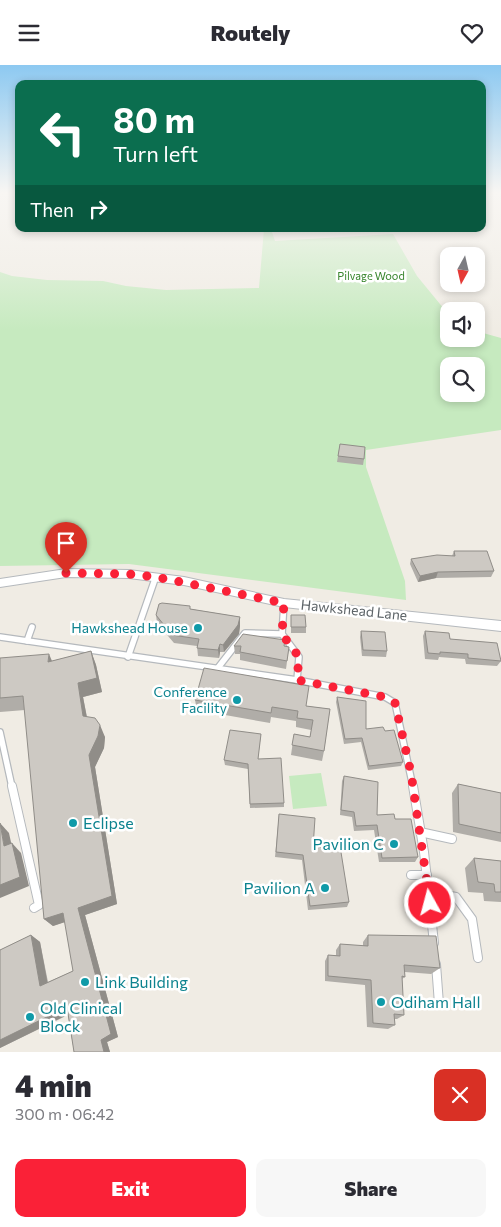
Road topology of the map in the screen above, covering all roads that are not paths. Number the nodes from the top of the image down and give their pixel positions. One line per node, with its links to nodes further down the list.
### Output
1 (156, 577): 2 (street, Hawkshead Lane); 3 (street, Hawkshead Lane); 9 (lane)
2 (0, 583)
3 (284, 603): 4 (street, Hawkshead Lane); 6 (lane)
4 (501, 625)
5 (32, 627): 8 (lane)
6 (282, 634): 10 (lane); 11 (lane)
7 (0, 637): 8 (lane)
8 (26, 641): 9 (lane)
9 (128, 657): 10 (lane)
10 (217, 669): 11 (lane)
11 (297, 680): 13 (lane)
12 (0, 733): 18 (lane)
13 (420, 832): 14 (lane); 16 (lane)
14 (452, 839)
15 (411, 875): 16 (lane)
16 (427, 875): 17 (lane)
17 (430, 892): 19 (lane); 20 (lane)
18 (34, 908)
19 (478, 958)
20 (439, 1004)

